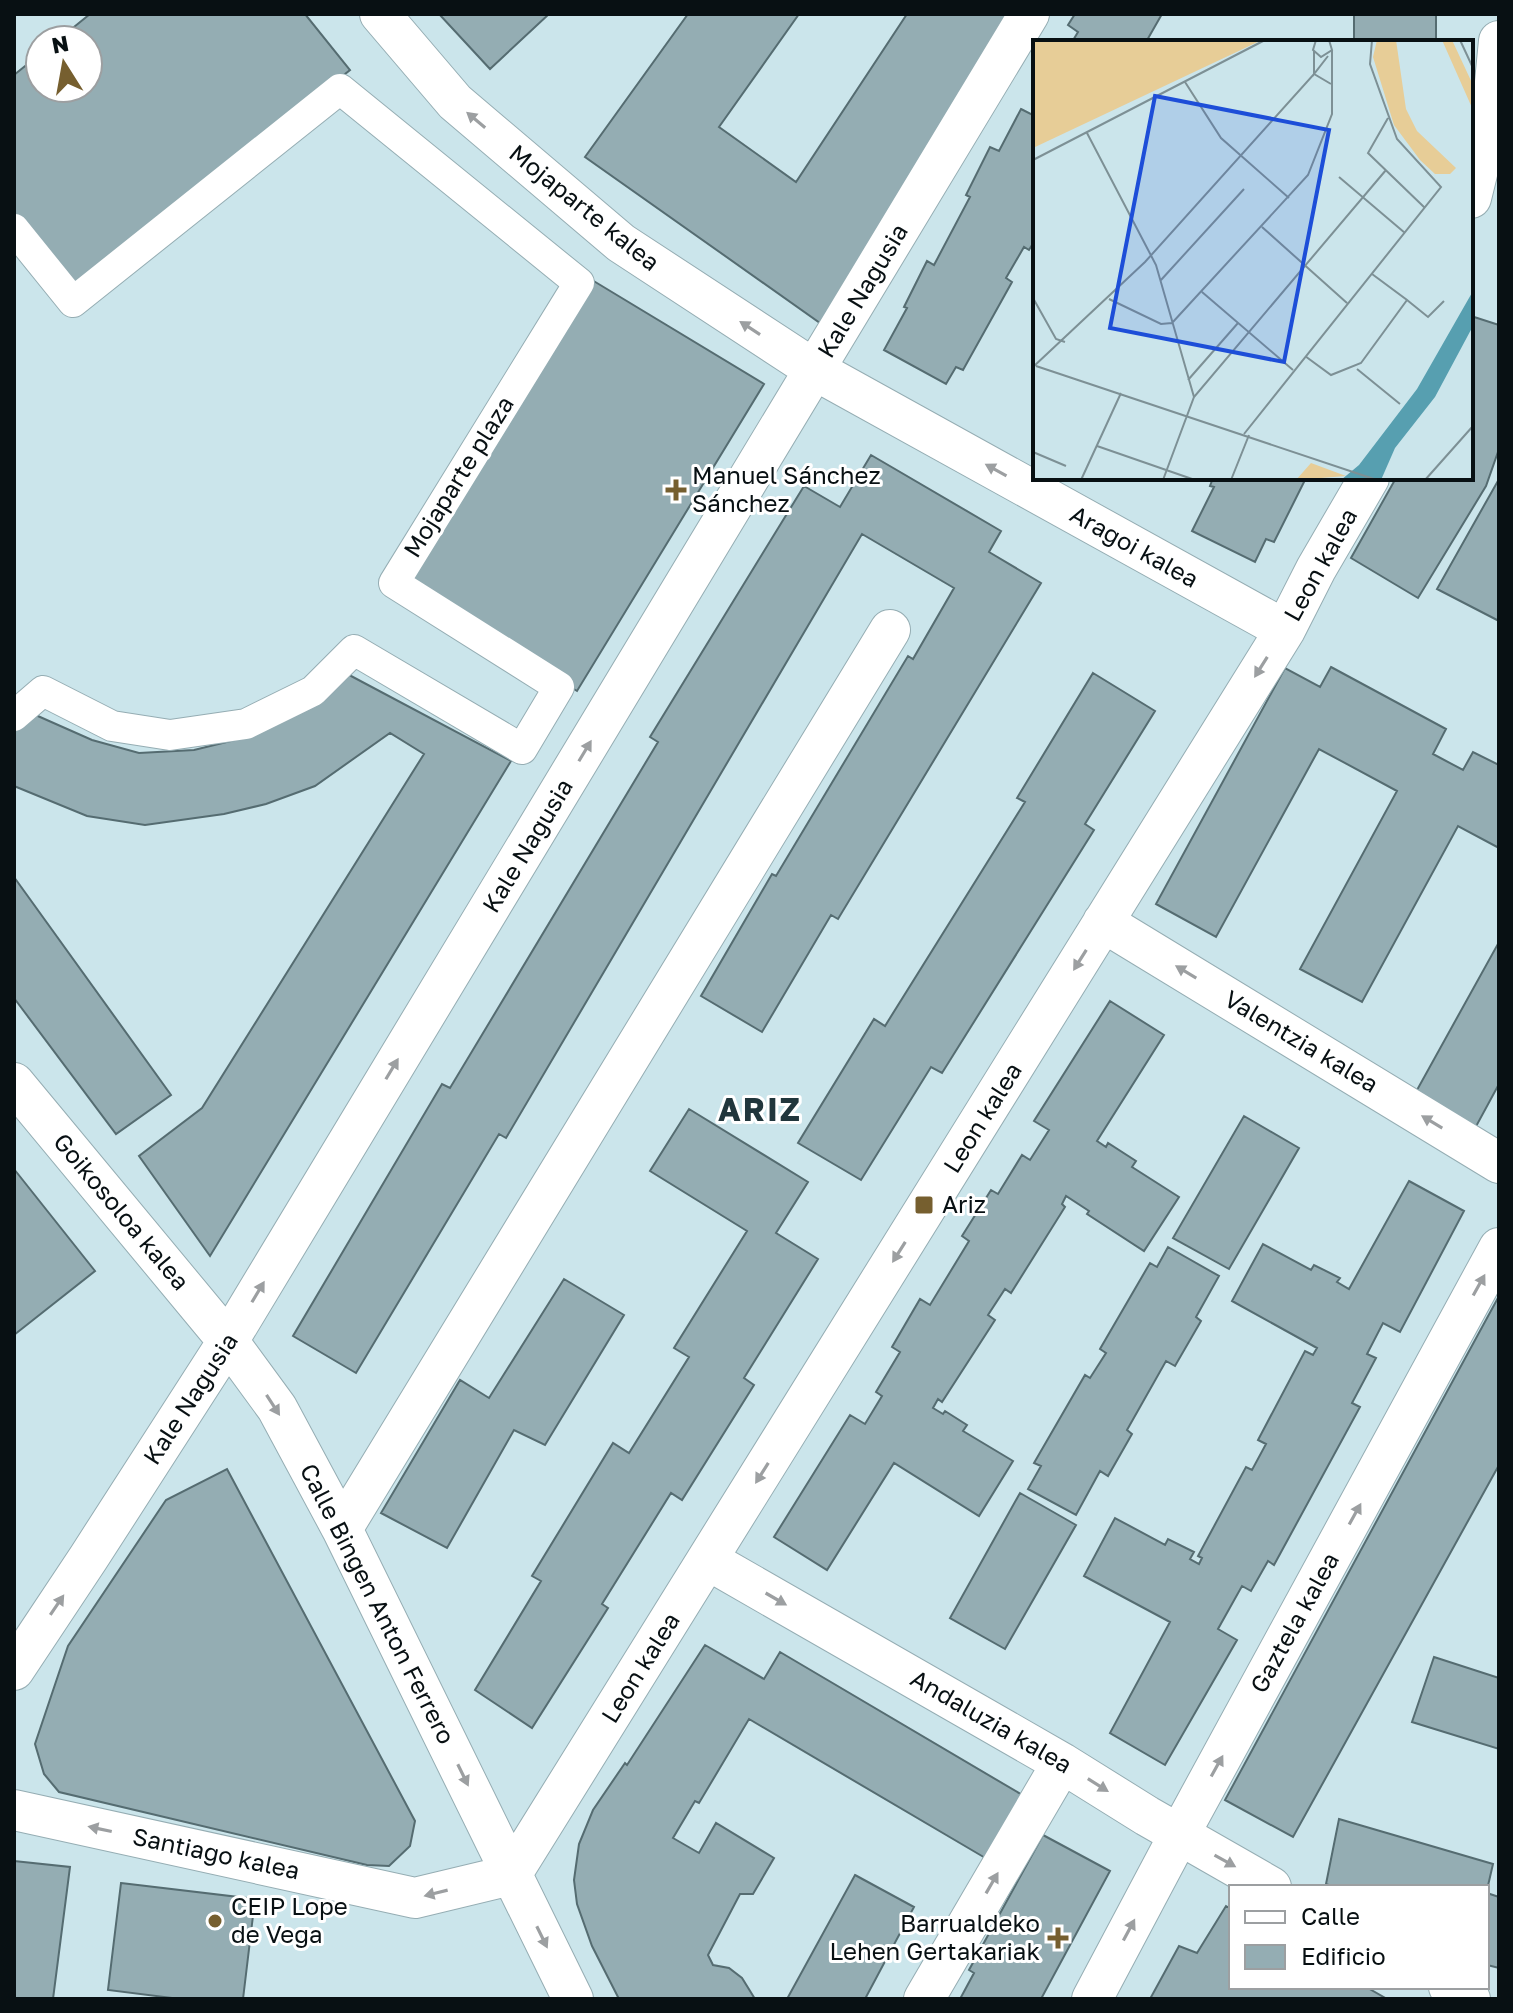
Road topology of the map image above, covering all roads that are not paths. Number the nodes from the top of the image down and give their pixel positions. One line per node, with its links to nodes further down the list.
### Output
1 (380, 14): 6 (street, Mojaparte kalea, one-way to 1)
2 (1029, 14): 6 (street, Kale Nagusia)
3 (1499, 41): 4 (street)
4 (1473, 190)
5 (14, 229): 10 (street, Mojaparte plaza)
6 (815, 370): 9 (street, Aragoi kalea, one-way to 6); 15 (street, Kale Nagusia, one-way to 6)
7 (1368, 480): 9 (street, Leon kalea)
8 (890, 630): 16 (street)
9 (1285, 630): 11 (street, Leon kalea, one-way to 11)
10 (14, 716)
11 (1103, 922): 13 (street, Valentzia kalea, one-way to 11); 17 (street, Leon kalea, one-way to 17)
12 (14, 1083): 15 (street, Goikosoloa kalea)
13 (1499, 1163)
14 (1499, 1248): 21 (street, Gaztela kalea, one-way to 14)
15 (228, 1341): 16 (street, Calle Bingen Anton Ferrero, one-way to 16); 18 (street, Kale Nagusia, one-way to 15)
16 (342, 1529): 22 (street, Calle Bingen Anton Ferrero, one-way to 22)
17 (708, 1560): 19 (street, Andaluzia kalea, one-way to 19); 22 (street, Leon kalea)
18 (14, 1670)
19 (1062, 1763): 21 (street, Andaluzia kalea, one-way to 21); 26 (street, one-way to 19)
20 (14, 1810): 22 (street, Santiago kalea, one-way to 20)
21 (1179, 1835): 23 (street, Andaluzia kalea, one-way to 23); 27 (street, Gaztela kalea, one-way to 21)
22 (511, 1875): 25 (street, Calle Bingen Anton Ferrero, one-way to 25)
23 (1267, 1885)
24 (1452, 1989): 28 (street)
25 (573, 1999)
26 (924, 1999)
27 (1092, 1999)
28 (1470, 1999)

